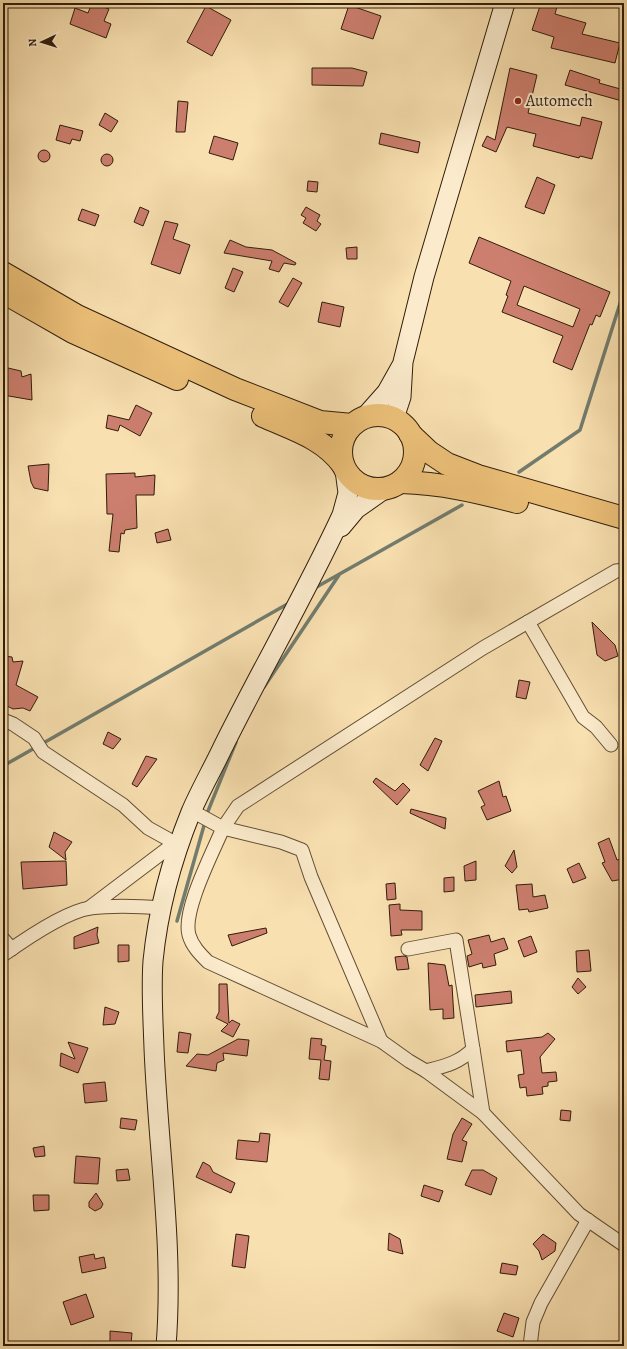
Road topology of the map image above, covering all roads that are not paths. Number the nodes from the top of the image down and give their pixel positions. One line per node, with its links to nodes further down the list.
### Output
1 (505, 3): 4 (street)
2 (3, 274): 6 (highway)
3 (3, 292): 8 (highway)
4 (403, 362): 5 (street); 6 (street)
5 (394, 418): 6 (highway); 7 (highway)
6 (358, 421): 8 (highway)
7 (410, 434): 9 (highway); 10 (highway)
8 (344, 467): 9 (highway); 12 (street)
9 (392, 486): 11 (highway); 12 (street)
10 (624, 518)
11 (624, 533)
12 (331, 540): 17 (street)
13 (624, 570): 14 (street)
14 (528, 622): 16 (street); 18 (street)
15 (3, 720): 19 (street)
16 (611, 745)
17 (192, 811): 18 (street); 19 (street)
18 (223, 828): 25 (street); 25 (street)
19 (177, 843): 20 (street); 21 (street)
20 (89, 908): 21 (street); 24 (street)
21 (162, 908): 31 (street)
22 (3, 938): 24 (street)
23 (408, 948): 26 (street)
24 (7, 952)
25 (381, 1041): 27 (street)
26 (473, 1049): 27 (street); 28 (street)
27 (426, 1070): 28 (street)
28 (483, 1114): 29 (street)
29 (588, 1220): 30 (street); 32 (street)
30 (624, 1245)
31 (166, 1346)
32 (530, 1346)

